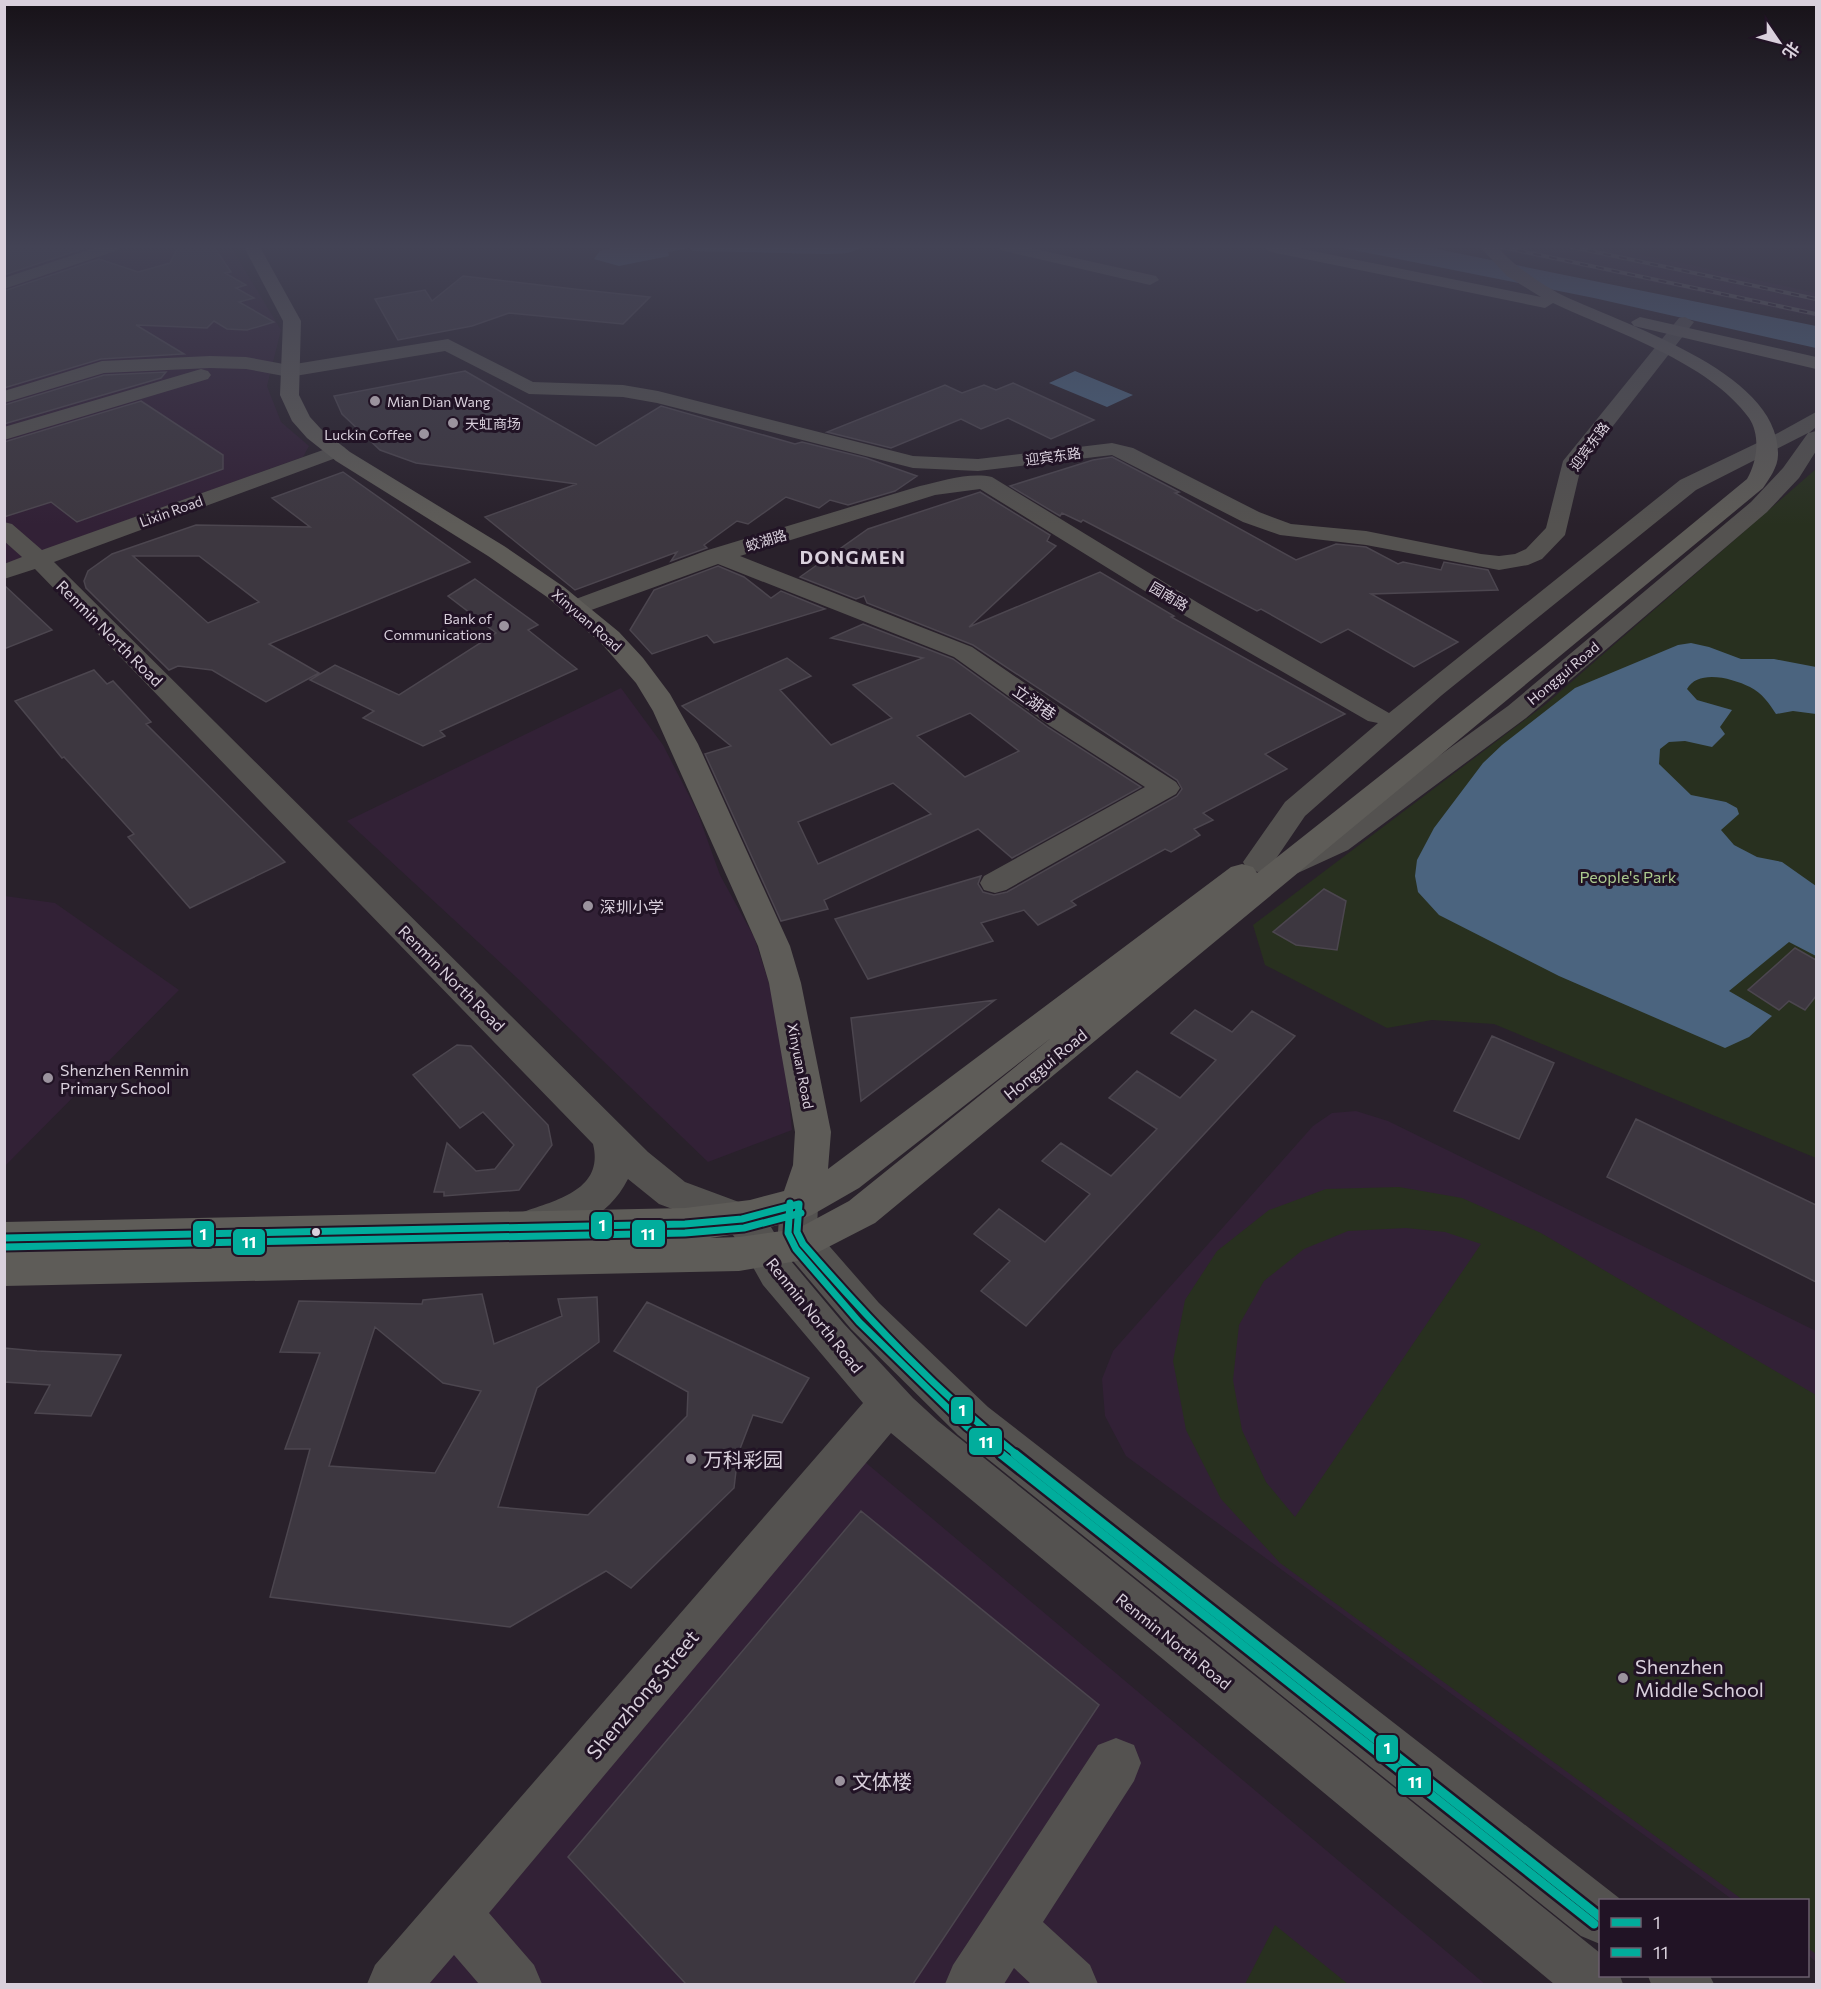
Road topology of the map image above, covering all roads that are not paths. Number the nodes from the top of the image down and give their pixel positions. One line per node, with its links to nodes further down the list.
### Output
1 (294, 340): 10 (main road, Xinyuan Road)
2 (1633, 340): 23 (main road, Honggui Road)
3 (1647, 340): 23 (main road, Honggui Road)
4 (1671, 340): 10 (street, 迎宾东路)
5 (1732, 340): 9 (main road)
6 (1753, 340): 7 (main road)
7 (1816, 352)
8 (246, 363): 10 (street, 迎宾东路); 11 (street, 迎宾东路); 13 (street)
9 (1816, 363)
10 (289, 371): 15 (main road, Xinyuan Road)
11 (4, 396)
12 (1816, 418): 23 (street, Honggui Road)
13 (4, 434)
14 (1816, 437): 23 (street, Honggui Road)
15 (337, 451): 19 (street, Lixin Road); 21 (main road, Xinyuan Road)
16 (962, 482): 18 (street, 蛟湖路); 22 (street, 园南路)
17 (4, 529): 19 (street, Renmin North Road)
18 (716, 555): 21 (street, 蛟湖路); 24 (street, 立湖巷)
19 (38, 559): 20 (street, Lixin Road); 25 (street, Renmin North Road)
20 (4, 572)
21 (574, 608): 27 (main road, Xinyuan Road)
22 (1377, 715)
23 (1396, 764): 27 (main road, Honggui Road)
24 (995, 883)
25 (610, 1138): 26 (street); 27 (street, Renmin North Road)
26 (528, 1226): 27 (main road); 28 (main road)
27 (777, 1229): 29 (main road); 30 (street, Renmin North Road); 33 (street, Renmin North Road)
28 (4, 1238)
29 (4, 1269)
30 (890, 1403): 32 (street, Shenzhong Street); 39 (street, Renmin North Road)
31 (1116, 1764): 34 (street)
32 (454, 1914): 35 (street, Shenzhong Street); 36 (street)
33 (1599, 1916)
34 (1009, 1927): 37 (street); 38 (street)
35 (394, 1984)
36 (515, 1984)
37 (972, 1984)
38 (1071, 1984)
39 (1596, 1984)

